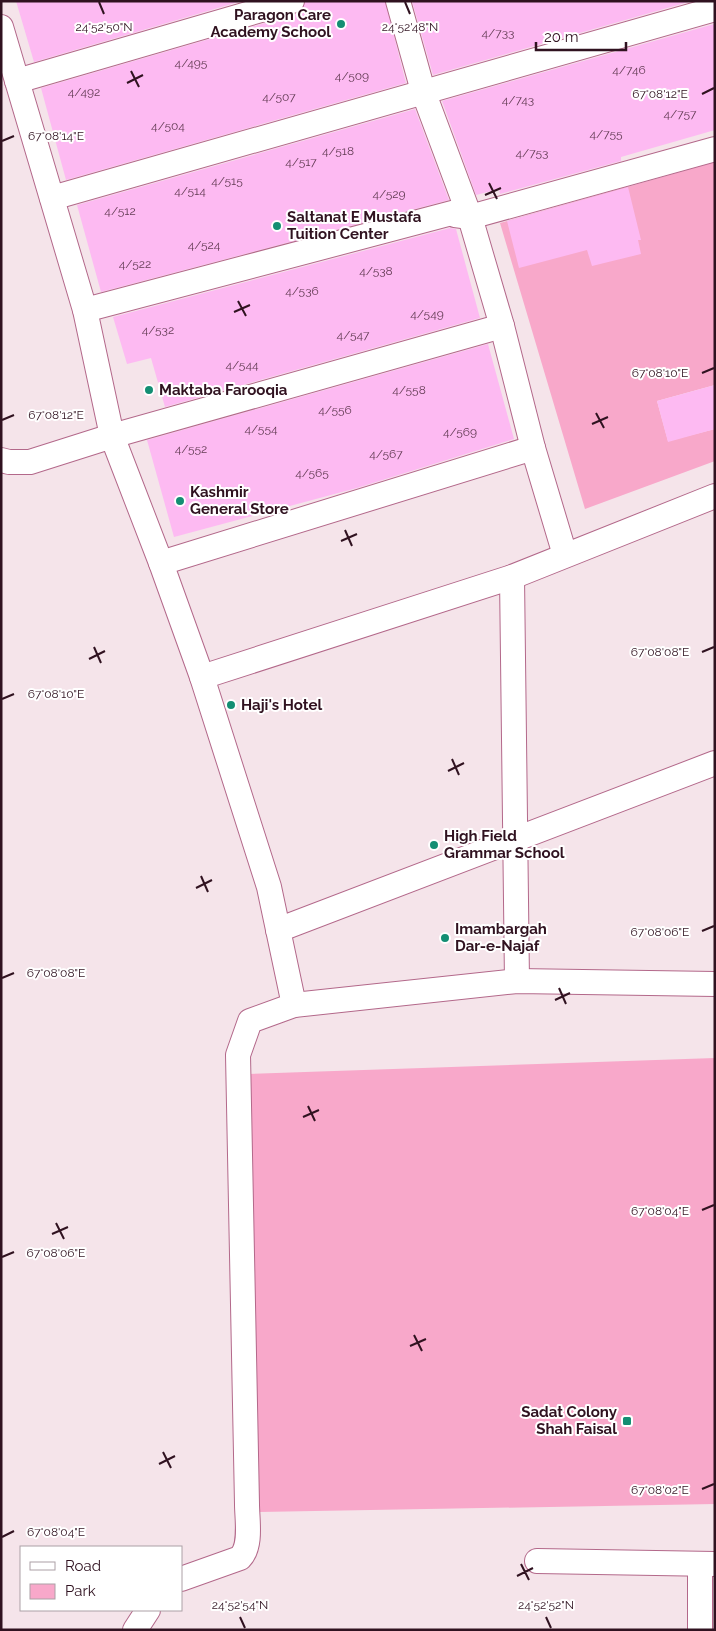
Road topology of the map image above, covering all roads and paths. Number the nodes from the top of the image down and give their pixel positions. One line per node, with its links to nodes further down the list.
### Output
1 (292, 1): 5 (street)
2 (398, 1): 6 (street)
3 (715, 9): 6 (street)
4 (1, 28): 5 (street)
5 (17, 81): 8 (street)
6 (424, 91): 8 (street); 9 (street)
7 (715, 149): 9 (street)
8 (52, 198): 10 (street)
9 (461, 213): 10 (street); 11 (street)
10 (86, 310): 12 (street)
11 (502, 326): 12 (street); 13 (street)
12 (112, 436): 14 (street); 17 (street)
13 (532, 448): 16 (street); 17 (street)
14 (1, 460)
15 (715, 496): 16 (street)
16 (565, 555): 18 (street)
17 (161, 563): 19 (street)
18 (512, 578): 19 (street); 21 (street)
19 (202, 678): 22 (street)
20 (715, 763): 21 (street)
21 (514, 838): 22 (street); 23 (street)
22 (278, 930): 25 (street)
23 (517, 981): 24 (street); 25 (street)
24 (715, 984)
25 (294, 1006): 28 (street)
26 (538, 1561): 27 (street)
27 (707, 1564): 31 (street)
28 (182, 1579)
29 (147, 1611): 30 (street)
30 (135, 1630)
31 (700, 1630)

